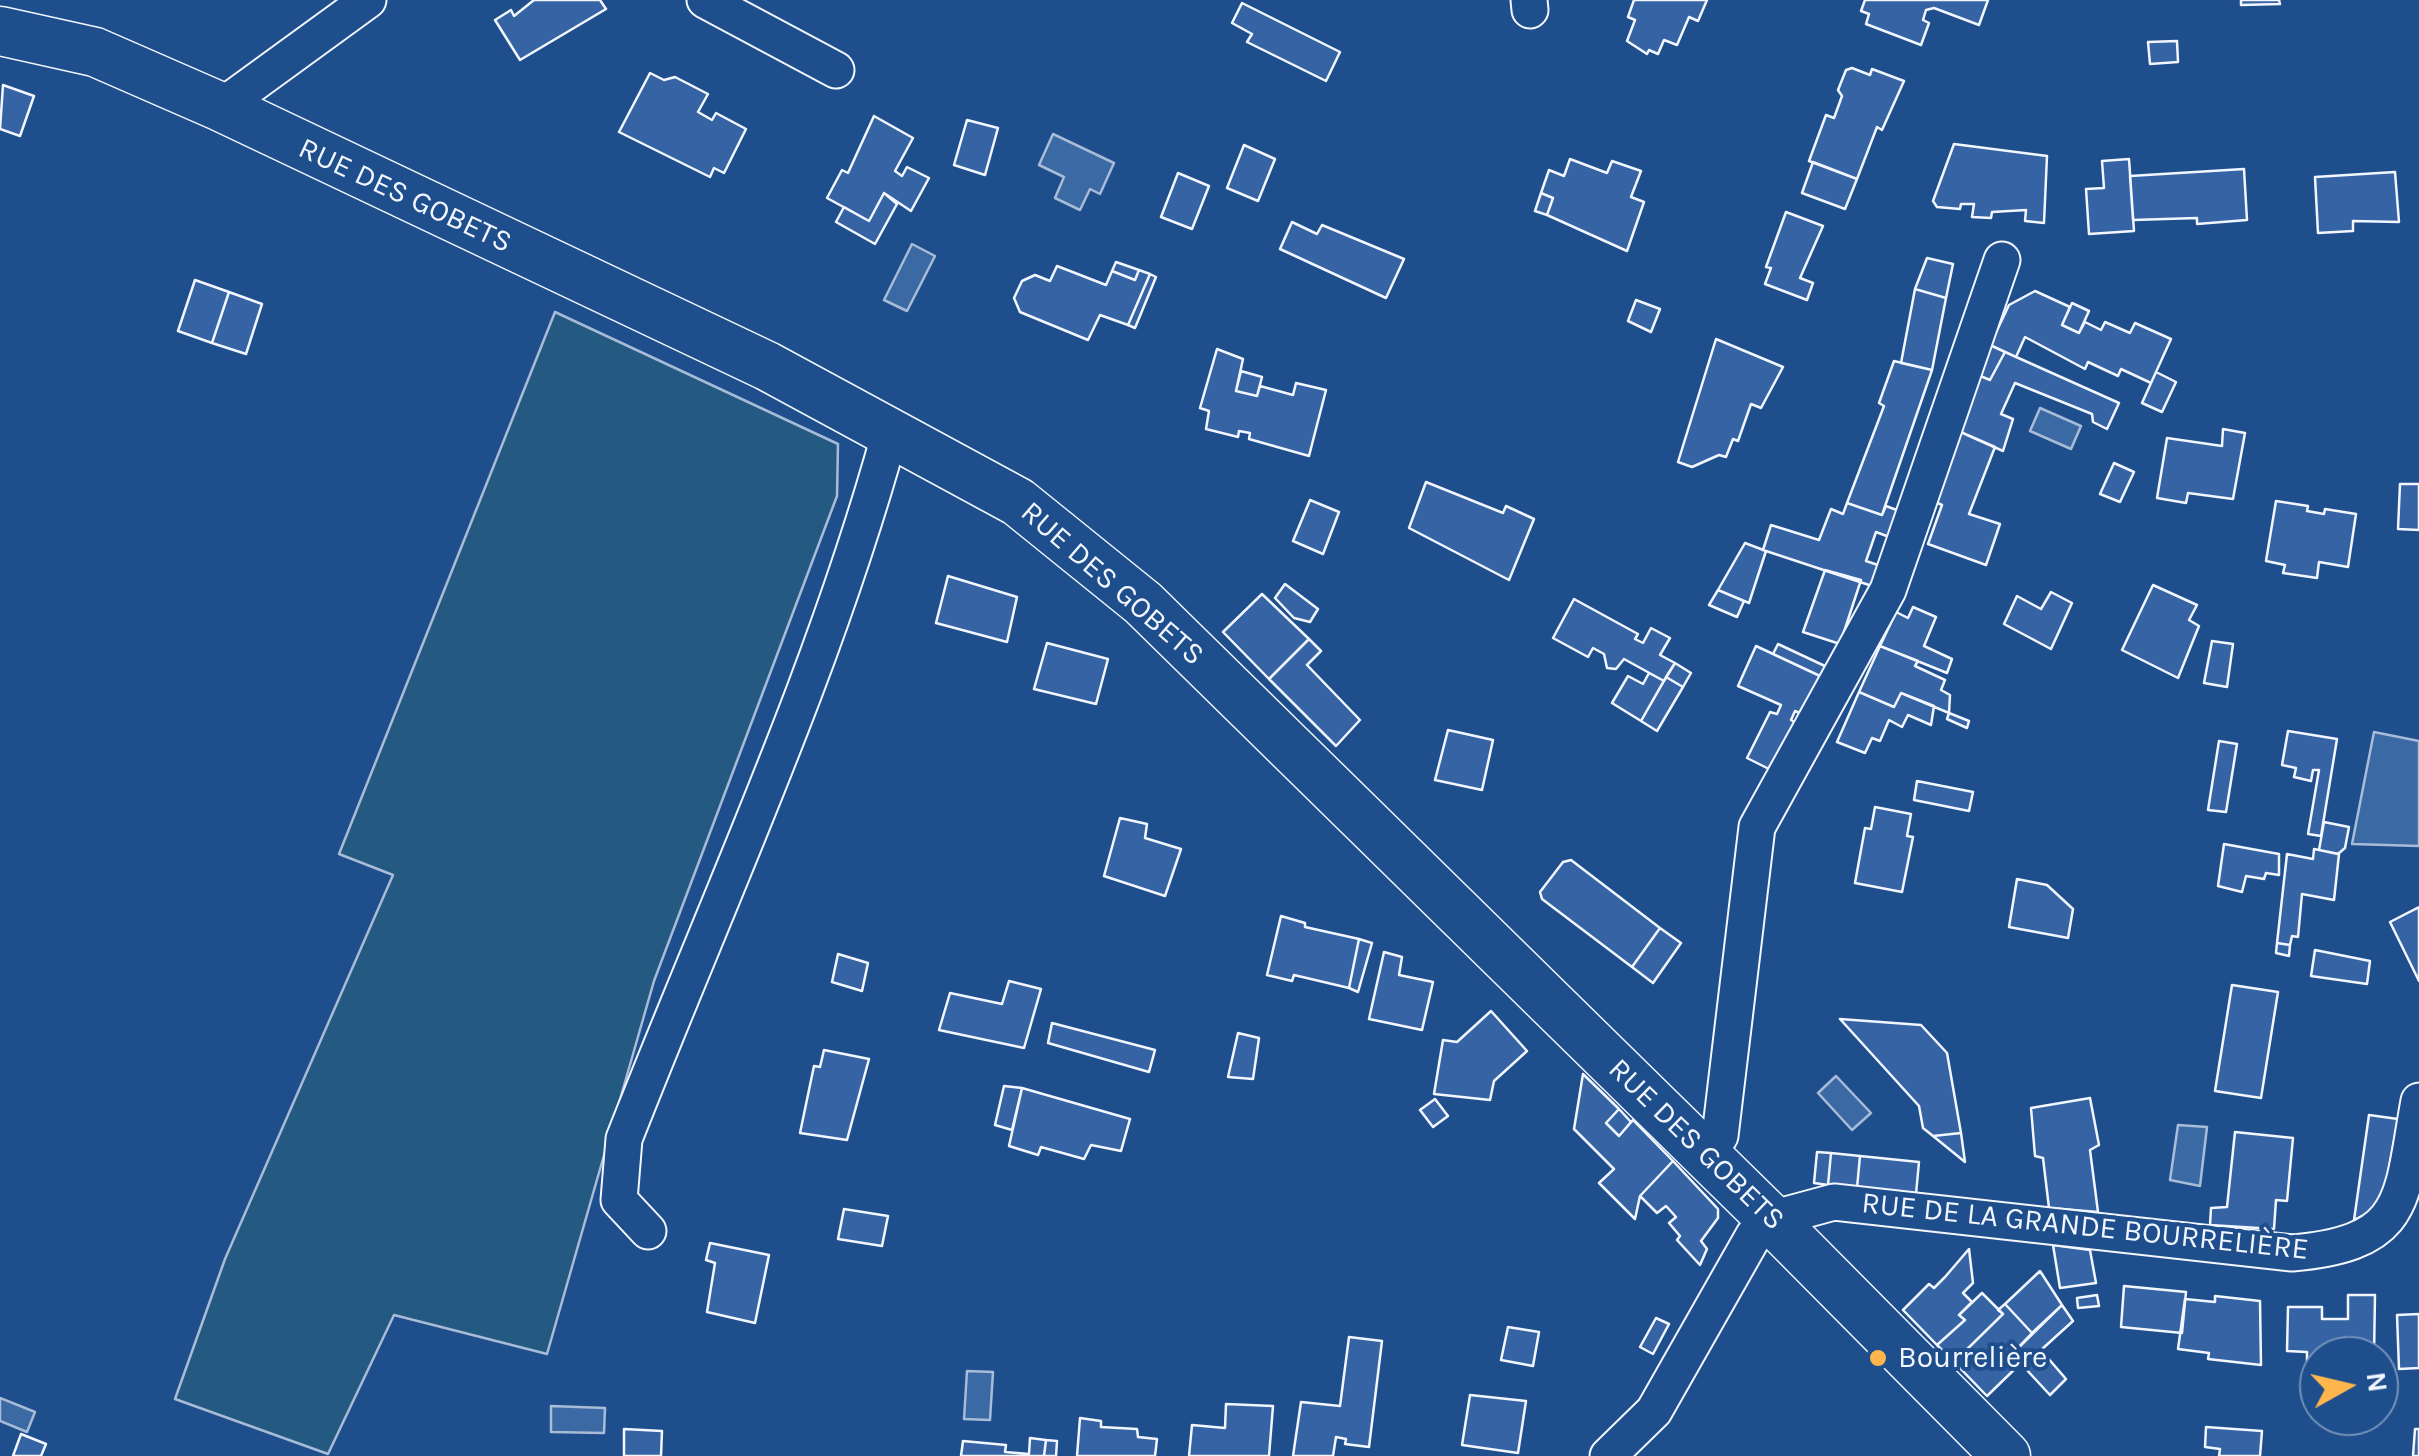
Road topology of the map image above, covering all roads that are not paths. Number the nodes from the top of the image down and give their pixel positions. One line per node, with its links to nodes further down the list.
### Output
1 (368, 0): 5 (street)
2 (705, 0): 4 (street)
3 (0, 31): 5 (main road, RUE DES GOBETS)
4 (836, 70)
5 (222, 107): 7 (main road, RUE DES GOBETS)
6 (2002, 260): 9 (street)
7 (890, 433): 9 (main road, RUE DES GOBETS); 11 (street)
8 (2419, 1101): 10 (street, RUE DE LA GRANDE BOURRELIÈRE)
9 (1706, 1154): 10 (main road, RUE DES GOBETS)
10 (1772, 1218): 12 (street); 13 (main road, RUE DES GOBETS)
11 (648, 1230)
12 (1610, 1456)
13 (2006, 1456)

